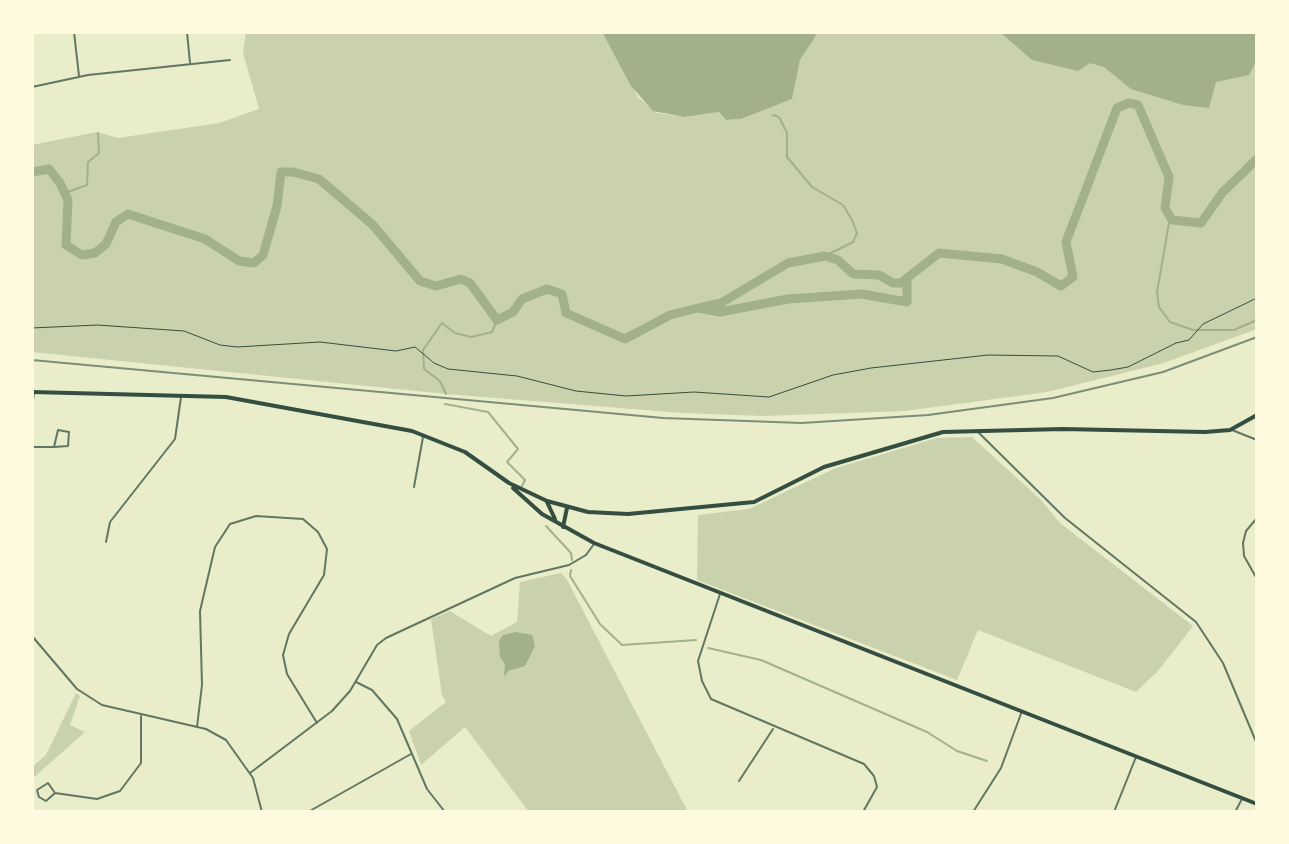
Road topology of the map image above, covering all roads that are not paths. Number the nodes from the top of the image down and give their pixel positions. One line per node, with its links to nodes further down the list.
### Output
1 (74, 32): 5 (street)
2 (187, 32): 4 (street)
3 (230, 60): 4 (street)
4 (190, 64): 5 (street)
5 (79, 77): 6 (street)
6 (32, 87)
7 (33, 392): 8 (main road); 9 (street)
8 (181, 396): 13 (main road); 23 (street)
9 (32, 407)
10 (1257, 415): 11 (main road)
11 (1230, 430): 12 (main road); 14 (street)
12 (978, 432): 20 (main road); 34 (street)
13 (423, 435): 17 (main road); 18 (street)
14 (1257, 440)
15 (32, 447): 16 (street)
16 (54, 447): 16 (street)
17 (509, 483): 19 (main road); 22 (main road)
18 (414, 487)
19 (547, 501): 20 (main road); 22 (main road)
20 (565, 508): 22 (main road)
21 (1257, 518): 25 (street)
22 (559, 524): 24 (main road)
23 (106, 542)
24 (594, 543): 26 (main road); 28 (street)
25 (1257, 579)
26 (720, 594): 29 (main road); 33 (street)
27 (32, 636): 30 (street)
28 (355, 682): 31 (street); 35 (street)
29 (1023, 710): 36 (main road); 47 (street)
30 (142, 714): 32 (street); 39 (street)
31 (317, 723): 32 (street); 37 (street)
32 (197, 727): 37 (street)
33 (774, 728): 38 (street); 46 (street)
34 (1257, 744)
35 (412, 753): 44 (street); 45 (street)
36 (1137, 756): 40 (main road); 48 (street)
37 (250, 773): 42 (street)
38 (739, 781)
39 (55, 793): 39 (street)
40 (1242, 798): 41 (main road); 49 (street)
41 (1257, 804)
42 (262, 812): 43 (street)
43 (269, 812)
44 (308, 812)
45 (445, 812)
46 (863, 812)
47 (973, 812)
48 (1114, 812)
49 (1235, 812)

